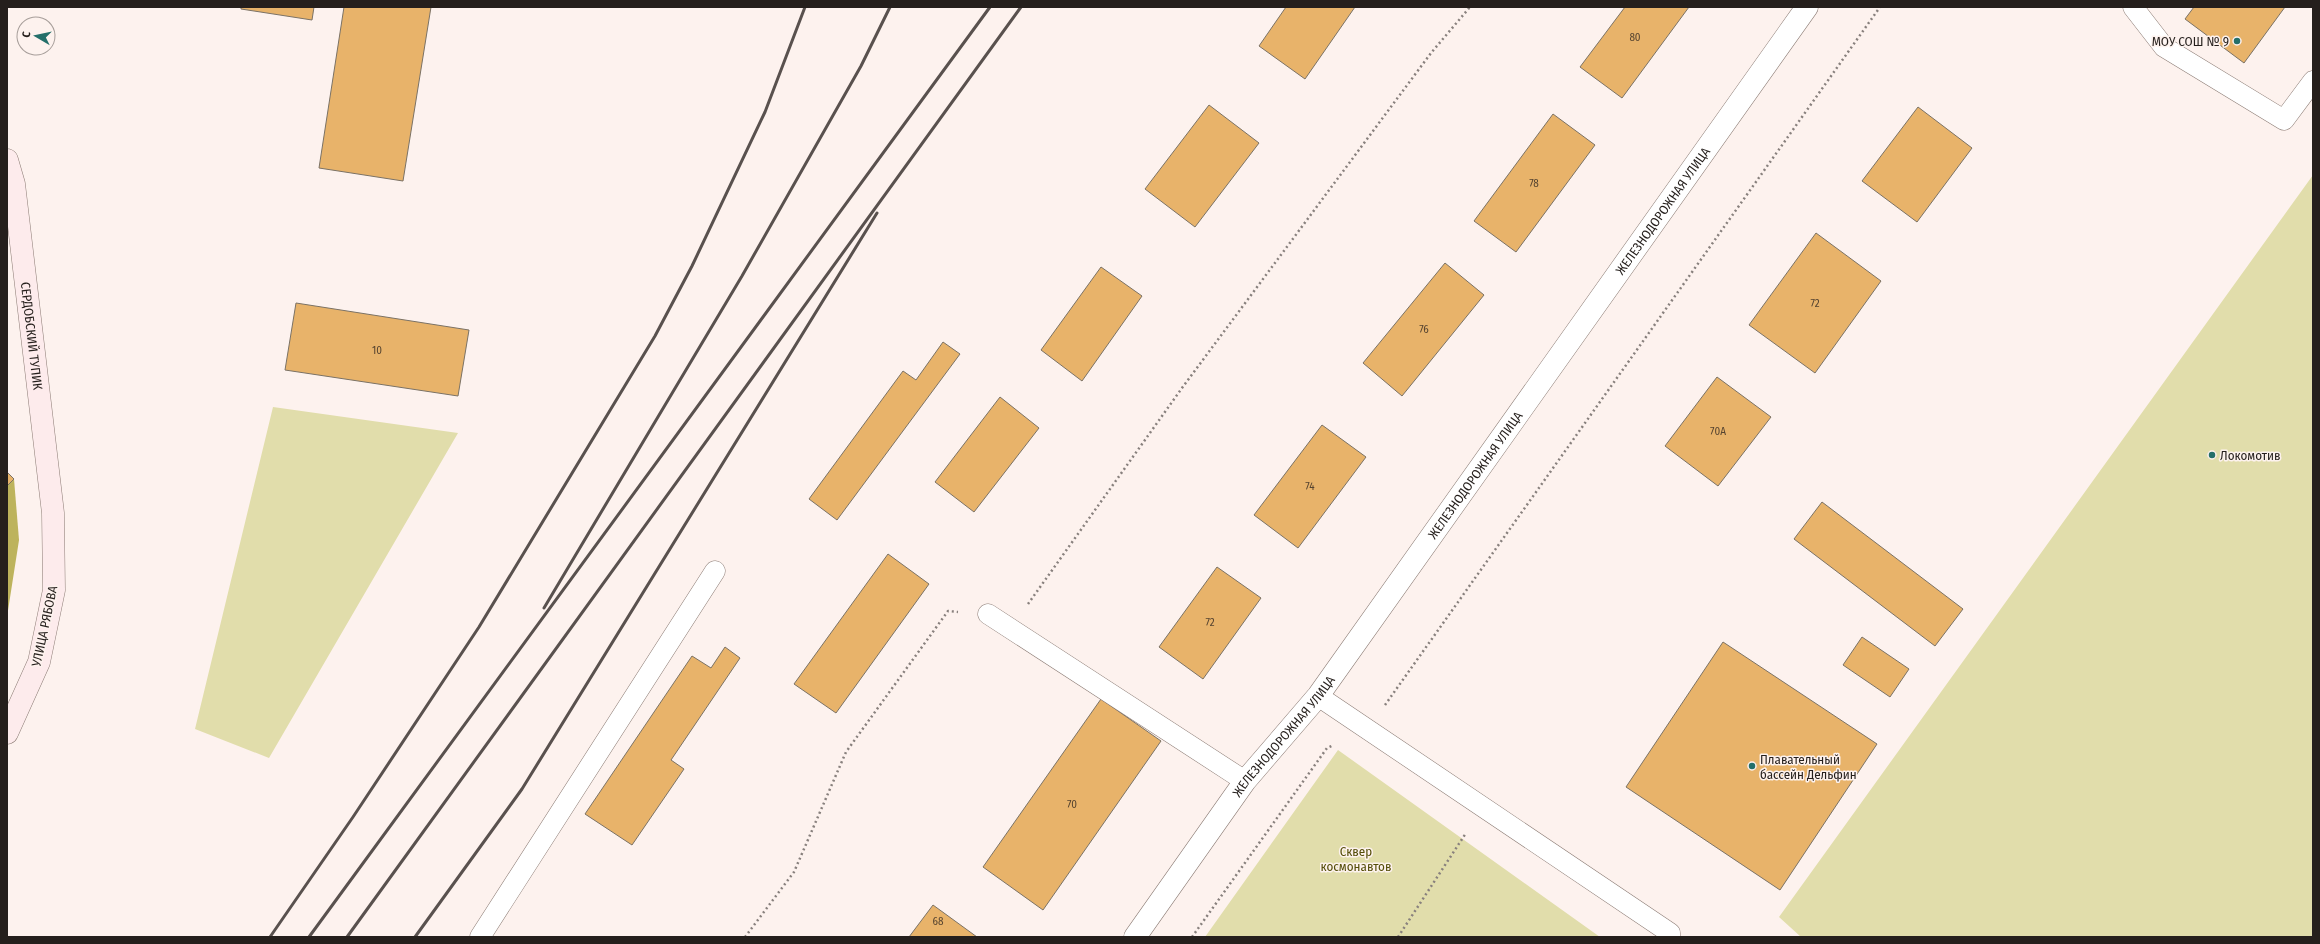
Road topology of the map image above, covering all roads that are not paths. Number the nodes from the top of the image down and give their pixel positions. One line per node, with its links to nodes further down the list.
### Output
1 (1807, 7): 8 (street, ЖЕЛЕЗНОДОРОЖНАЯ УЛИЦА)
2 (2133, 7): 3 (lane)
3 (2313, 81)
4 (7, 160): 5 (street, СЕРДОБСКИЙ ТУПИК)
5 (53, 513): 9 (street, УЛИЦА РЯБОВА)
6 (715, 570): 11 (lane)
7 (988, 614): 10 (lane)
8 (1318, 696): 10 (street, ЖЕЛЕЗНОДОРОЖНАЯ УЛИЦА); 13 (lane)
9 (7, 733)
10 (1245, 781): 12 (street, ЖЕЛЕЗНОДОРОЖНАЯ УЛИЦА)
11 (480, 937)
12 (1135, 937)
13 (1670, 937)

